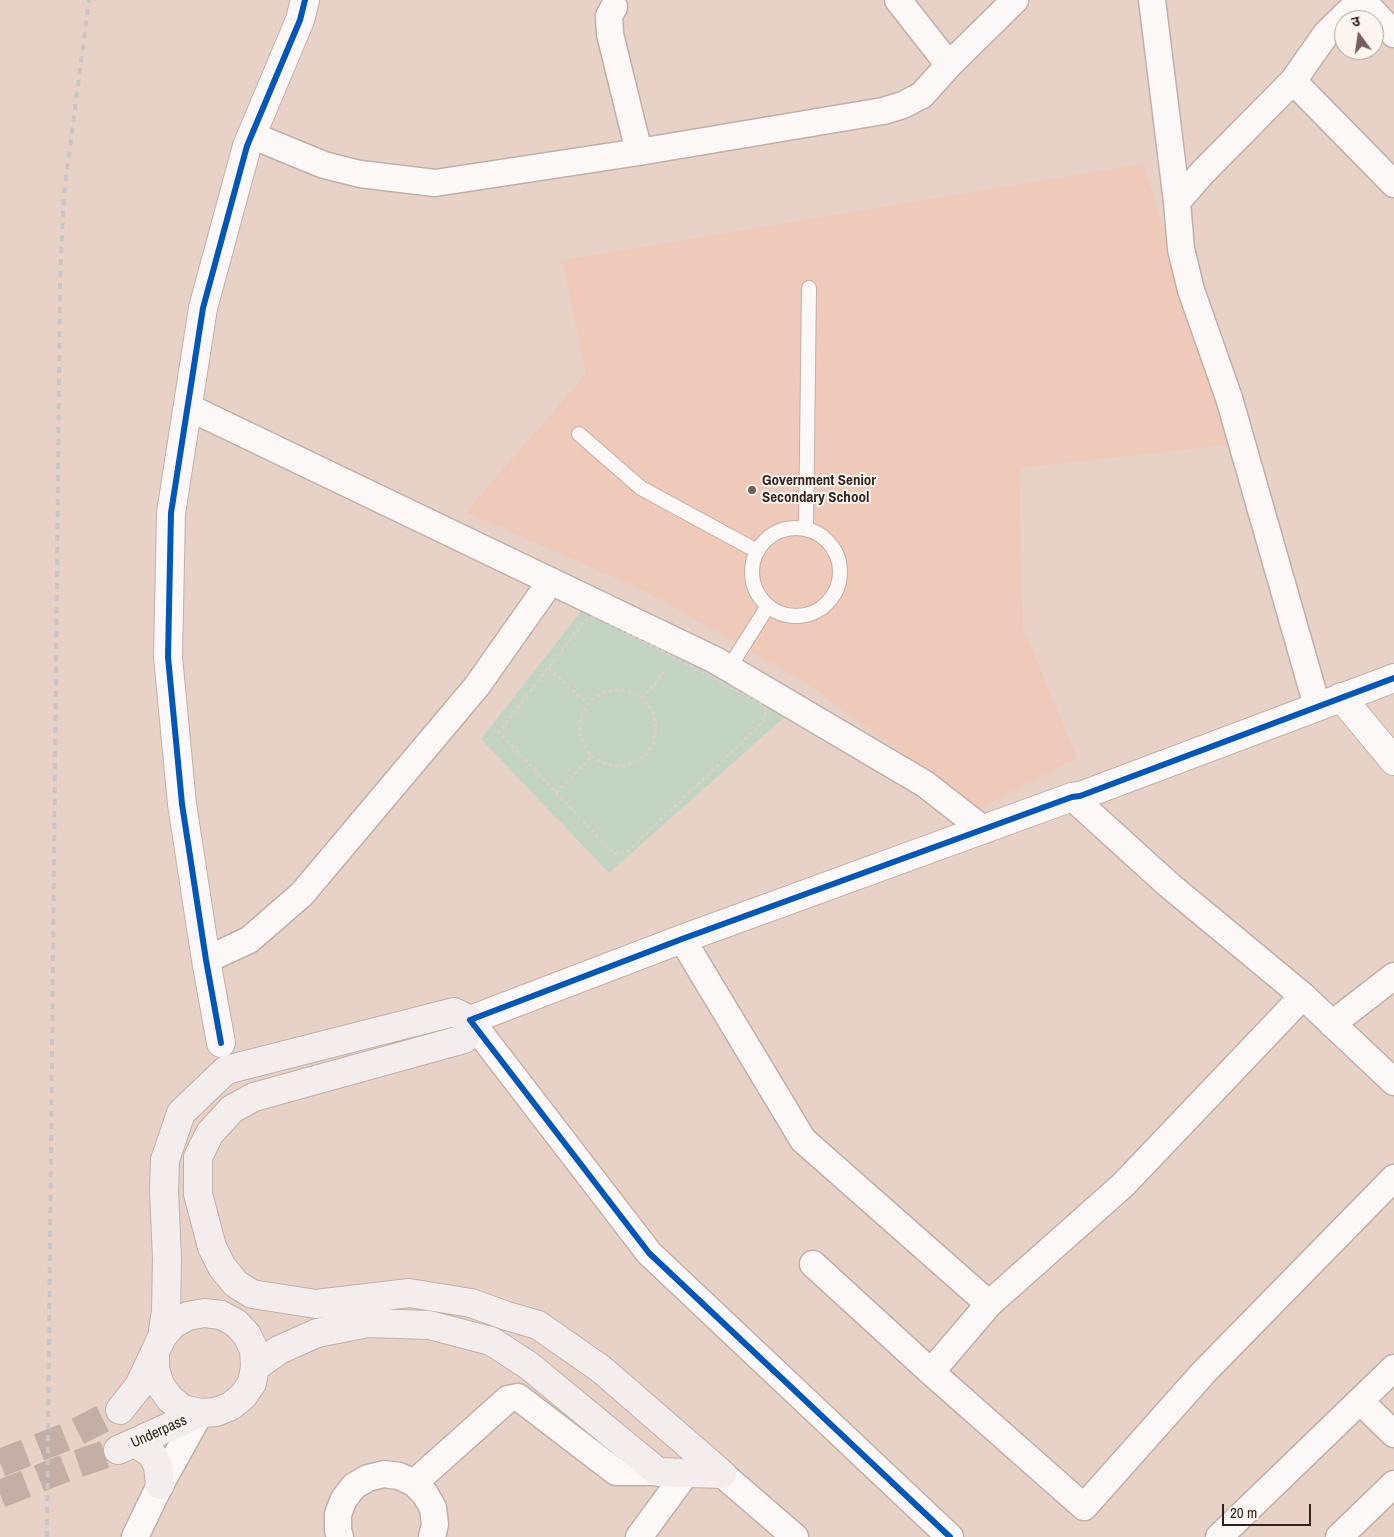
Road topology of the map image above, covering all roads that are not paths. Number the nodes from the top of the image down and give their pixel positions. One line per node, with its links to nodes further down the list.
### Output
1 (305, 0): 10 (street)
2 (898, 0): 8 (street)
3 (1015, 0): 8 (street)
4 (1152, 0): 13 (street)
5 (1361, 0): 7 (street); 9 (street)
6 (614, 7): 11 (street)
7 (1394, 34)
8 (949, 65): 11 (street)
9 (1294, 81): 12 (street); 13 (street)
10 (251, 135): 11 (street); 15 (street)
11 (639, 152)
12 (1394, 184)
13 (1177, 202): 23 (street)
14 (808, 288): 17 (lane)
15 (188, 407): 19 (street); 28 (street)
16 (579, 434): 18 (lane)
17 (806, 529): 18 (lane); 20 (lane)
18 (757, 551): 20 (lane)
19 (551, 581): 21 (street); 28 (street)
20 (768, 606): 21 (lane)
21 (730, 668): 26 (street)
22 (1394, 678): 23 (street)
23 (1329, 701): 24 (street); 25 (street)
24 (1394, 760)
25 (1072, 797): 26 (street); 30 (street)
26 (984, 830): 27 (street)
27 (682, 939): 31 (street); 38 (street)
28 (206, 960): 33 (street)
29 (1394, 976): 32 (street)
30 (1303, 996): 32 (street); 38 (street)
31 (470, 1020): 37 (main road); 40 (main road); 59 (street)
32 (1332, 1024): 34 (street)
33 (221, 1043)
34 (1394, 1082)
35 (1394, 1178): 43 (street)
36 (813, 1264): 43 (street)
37 (244, 1289): 39 (main road); 50 (main road)
38 (989, 1304): 43 (street)
39 (230, 1320): 40 (main road); 41 (main road)
40 (159, 1345): 45 (main road); 46 (main road)
41 (255, 1367): 46 (main road); 48 (main road)
42 (1394, 1368): 44 (street)
43 (931, 1372)
44 (1360, 1401): 47 (street); 60 (street)
45 (120, 1410)
46 (200, 1413): 52 (street); 52 (main road, Underpass)
47 (1394, 1434)
48 (658, 1472): 49 (main road); 51 (street)
49 (686, 1473): 50 (main road); 57 (street)
50 (722, 1474): 58 (street)
51 (414, 1483): 55 (street); 56 (street)
52 (160, 1484): 54 (street)
53 (1394, 1484): 61 (street)
54 (135, 1537)
55 (340, 1537)
56 (432, 1537)
57 (639, 1537)
58 (795, 1537)
59 (950, 1537)
60 (1218, 1537)
61 (1339, 1537)

